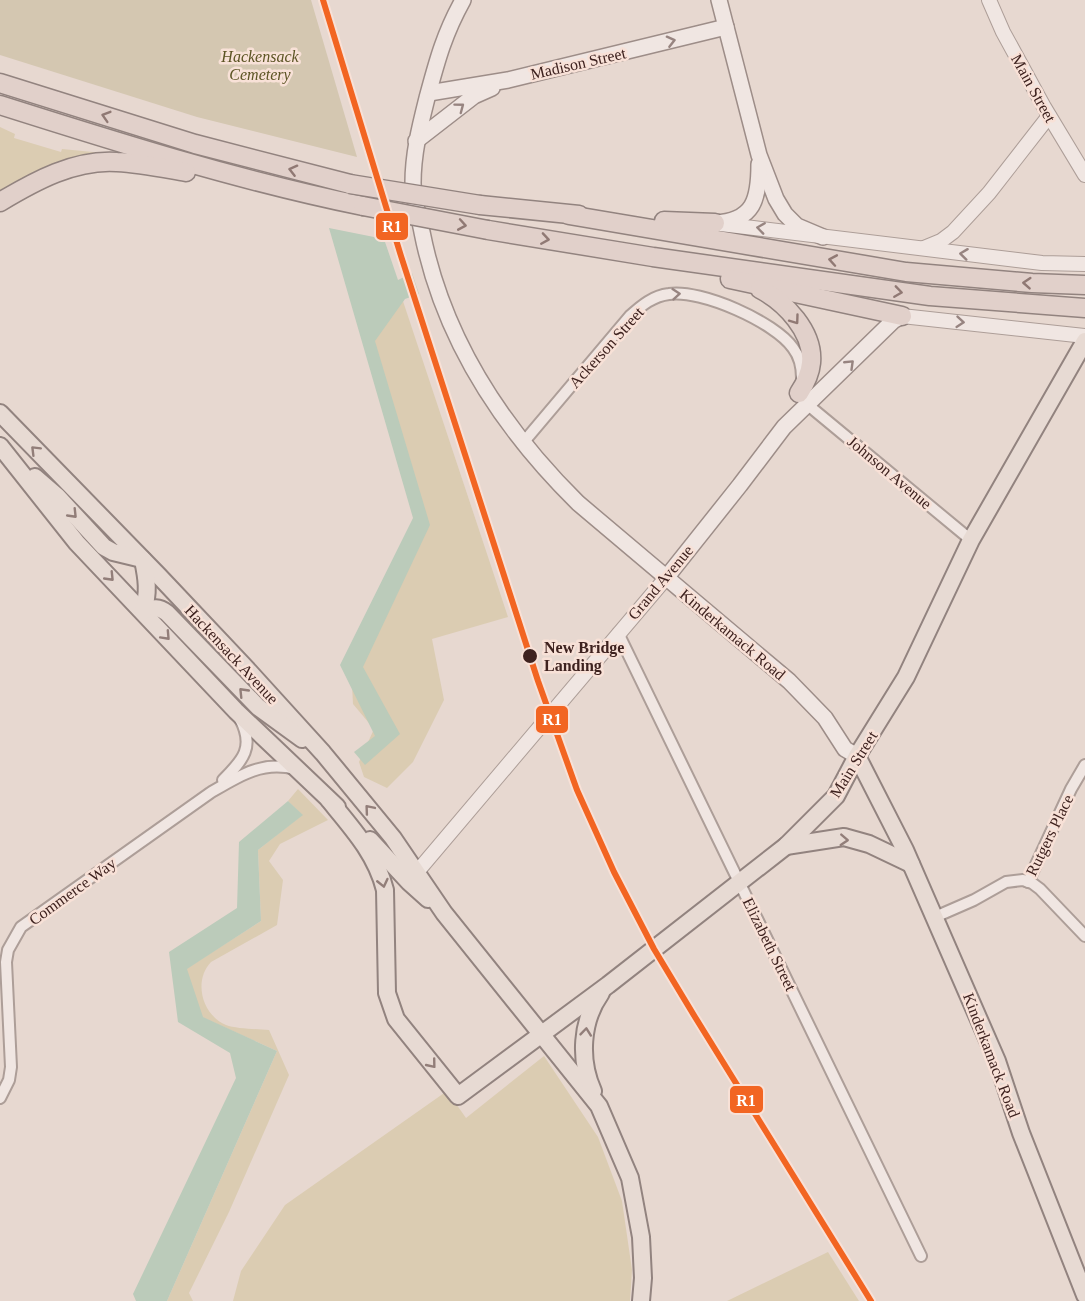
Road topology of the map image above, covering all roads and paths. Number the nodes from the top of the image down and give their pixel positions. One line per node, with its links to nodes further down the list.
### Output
1 (463, 0): 9 (main road, Kinderkamack Road)
2 (719, 0): 4 (main road)
3 (989, 0): 11 (street, Main Street)
4 (726, 27): 6 (main road, Madison Street, one-way to 4); 13 (main road)
5 (0, 75): 8 (highway)
6 (508, 80): 9 (main road, Madison Street); 12 (main road, one-way to 6)
7 (0, 83): 8 (highway)
8 (25, 91): 19 (highway, one-way to 8, bridge)
9 (429, 93): 12 (main road, Kinderkamack Road)
10 (0, 105): 15 (highway)
11 (1048, 116): 14 (street, Main Street); 22 (street)
12 (416, 141): 34 (main road, Kinderkamack Road)
13 (759, 155): 20 (main road); 21 (main road)
14 (1085, 173)
15 (256, 182): 16 (highway); 23 (highway, one-way to 23, bridge)
16 (18, 191): 17 (highway); 18 (highway)
17 (0, 202)
18 (0, 213)
19 (569, 215): 20 (highway); 26 (highway, one-way to 19)
20 (715, 223): 21 (street, one-way to 20)
21 (823, 237): 22 (street)
22 (923, 249): 24 (street, one-way to 22)
23 (653, 257): 25 (highway); 27 (highway, one-way to 27)
24 (1085, 264)
25 (730, 279): 28 (highway); 32 (highway, one-way to 32)
26 (1085, 285)
27 (1085, 308)
28 (902, 316): 29 (street, one-way to 29); 32 (main road, Grand Avenue, one-way to 28)
29 (1085, 336)
30 (1085, 341): 36 (main road, Main Street)
31 (0, 398): 33 (main road)
32 (803, 399): 34 (street, Ackerson Street, one-way to 32); 36 (street, Johnson Avenue); 38 (main road, Grand Avenue)
33 (4, 418): 37 (main road, Hackensack Avenue, one-way to 33)
34 (522, 444): 38 (main road, Kinderkamack Road)
35 (0, 446): 37 (main road, one-way to 37); 39 (main road, Hackensack Avenue, one-way to 39)
36 (971, 540): 43 (main road, Main Street)
37 (143, 559): 39 (main road); 42 (main road, Hackensack Avenue)
38 (666, 578): 40 (street, Grand Avenue); 43 (main road, Kinderkamack Road)
39 (143, 611): 41 (main road, Hackensack Avenue, one-way to 41); 42 (main road, one-way to 39)
40 (618, 633): 50 (street, Grand Avenue); 52 (street, Elizabeth Street)
41 (236, 711): 45 (main road, Hackensack Avenue); 46 (street, Commerce Way)
42 (322, 753): 50 (main road, Hackensack Avenue, one-way to 42)
43 (857, 756): 48 (main road, Main Street); 49 (main road, Kinderkamack Road)
44 (1085, 765): 51 (street, Rutgers Place)
45 (297, 770): 46 (street, Commerce Way); 47 (main road, Hackensack Avenue)
46 (210, 793): 58 (street, Commerce Way)
47 (329, 800): 53 (main road, Hackensack Avenue); 57 (main road, Main Street, one-way to 57)
48 (786, 846): 49 (main road, one-way to 49); 52 (main road, Main Street)
49 (911, 864): 54 (main road, Kinderkamack Road)
50 (417, 872): 53 (main road, Hackensack Avenue)
51 (1028, 882): 54 (street, Rutgers Place); 55 (street)
52 (740, 883): 56 (main road, Main Street); 60 (street, Elizabeth Street)
53 (444, 914): 57 (main road, Hackensack Avenue)
54 (935, 916): 61 (main road, Kinderkamack Road)
55 (1085, 936)
56 (608, 985): 57 (main road, Main Street); 59 (main road, one-way to 56)
57 (542, 1034): 59 (main road, Hackensack Avenue)
58 (0, 1098)
59 (599, 1106): 62 (main road)
60 (921, 1256)
61 (1085, 1295)
62 (641, 1301)

